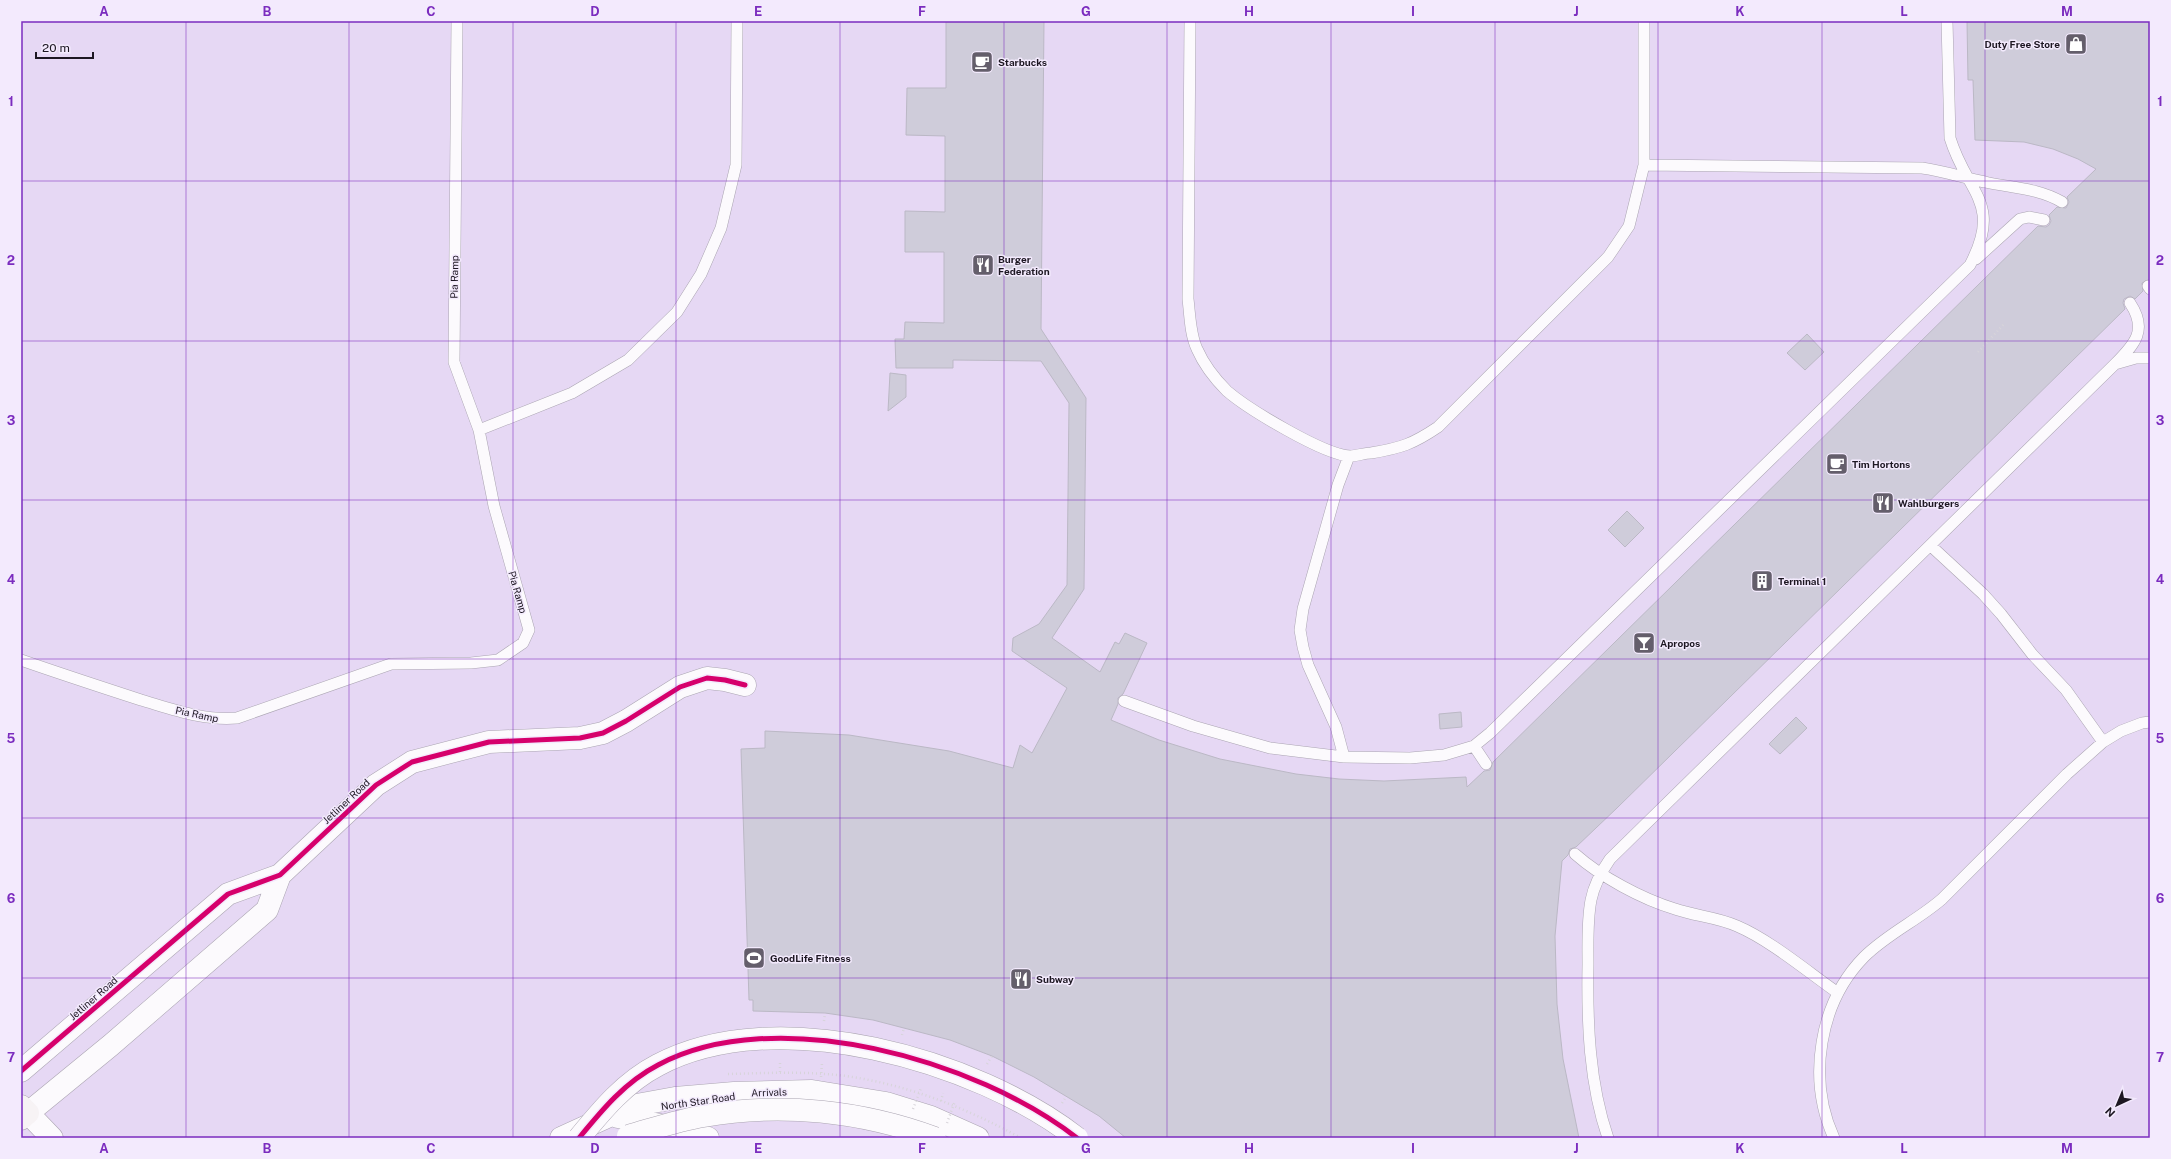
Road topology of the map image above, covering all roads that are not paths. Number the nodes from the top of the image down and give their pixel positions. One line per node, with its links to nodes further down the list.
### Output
1 (457, 21): 14 (lane, Pia Ramp)
2 (737, 21): 14 (lane)
3 (1190, 21): 15 (lane)
4 (1644, 21): 6 (lane)
5 (1946, 21): 7 (lane)
6 (1644, 165): 7 (lane); 15 (lane)
7 (1968, 178): 8 (lane); 10 (lane)
8 (2062, 202)
9 (2044, 220): 10 (lane)
10 (1970, 265): 22 (lane)
11 (2130, 303): 13 (lane)
12 (2150, 358): 13 (lane)
13 (2115, 364): 16 (lane)
14 (479, 430): 17 (lane, Pia Ramp)
15 (1349, 456): 23 (lane)
16 (1931, 546): 21 (lane); 26 (lane)
17 (21, 660)
18 (745, 685): 27 (street, Jetliner Road)
19 (1124, 701): 23 (lane)
20 (2150, 722): 21 (lane)
21 (2103, 742): 28 (lane)
22 (1474, 746): 23 (lane); 24 (lane)
23 (1344, 757)
24 (1486, 764)
25 (1575, 854): 26 (lane)
26 (1599, 874): 28 (lane); 42 (lane)
27 (280, 875): 29 (street, Jetliner Road); 30 (street, Jetliner Road)
28 (1838, 993): 43 (lane)
29 (21, 1071)
30 (23, 1113): 33 (street)
31 (618, 1117): 35 (street, North Star Road); 38 (street); 39 (street, North Star Road)
32 (939, 1134): 37 (street, bridge)
33 (52, 1138)
34 (561, 1138): 40 (street, Arrivals, bridge)
35 (565, 1138)
36 (579, 1138): 41 (street, bridge)
37 (624, 1138)
38 (708, 1138)
39 (973, 1138)
40 (978, 1138)
41 (1077, 1138)
42 (1608, 1138)
43 (1834, 1138)

